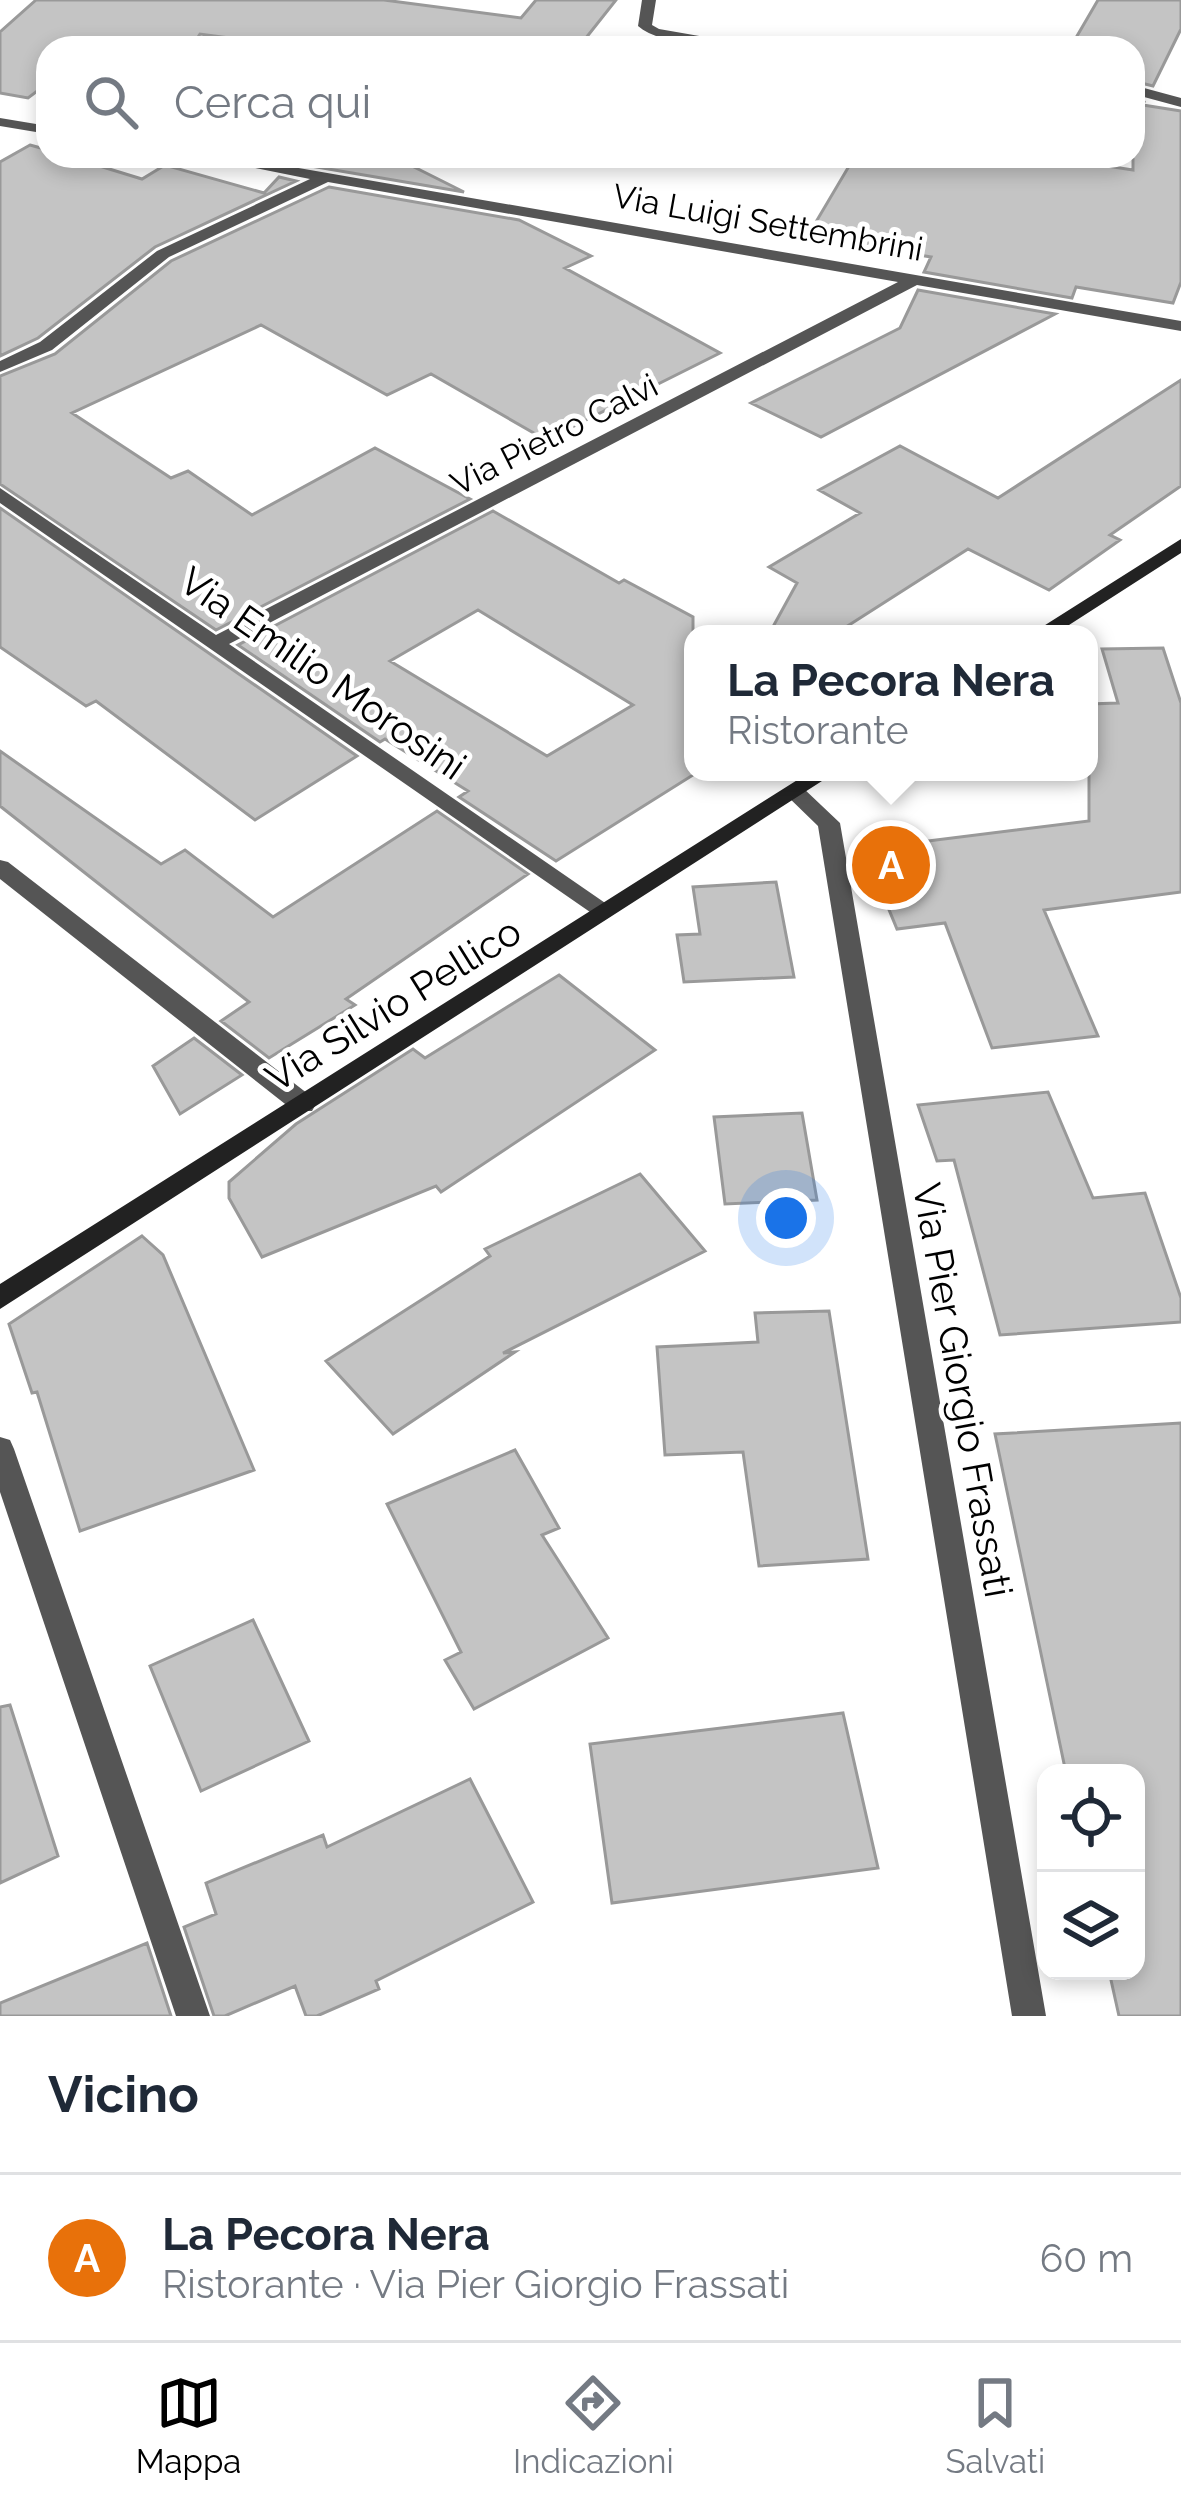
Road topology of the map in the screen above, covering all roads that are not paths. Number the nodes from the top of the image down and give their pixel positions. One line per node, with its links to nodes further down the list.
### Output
1 (650, 0): 2 (street)
2 (676, 36)
3 (1145, 92): 4 (street)
4 (1181, 103)
5 (0, 122): 6 (street)
6 (36, 128)
7 (277, 168): 8 (street, Via Luigi Settembrini)
8 (327, 176): 9 (street, Via Luigi Settembrini); 11 (street)
9 (919, 278): 10 (street, Via Luigi Settembrini); 15 (street, Via Pietro Calvi)
10 (1181, 326)
11 (0, 368)
12 (0, 494): 15 (street, Via Emilio Morosini)
13 (1181, 545): 14 (street)
14 (1055, 625)
15 (218, 642): 19 (street, Via Emilio Morosini)
16 (811, 781): 17 (street, Via Silvio Pellico)
17 (794, 792): 19 (street, Via Silvio Pellico); 24 (street, Via Pier Giorgio Frassati)
18 (0, 867): 20 (street)
19 (603, 914): 20 (street, Via Silvio Pellico)
20 (303, 1104): 21 (street, Via Silvio Pellico)
21 (0, 1298)
22 (0, 1449): 23 (street)
23 (193, 2016)
24 (1029, 2016)

